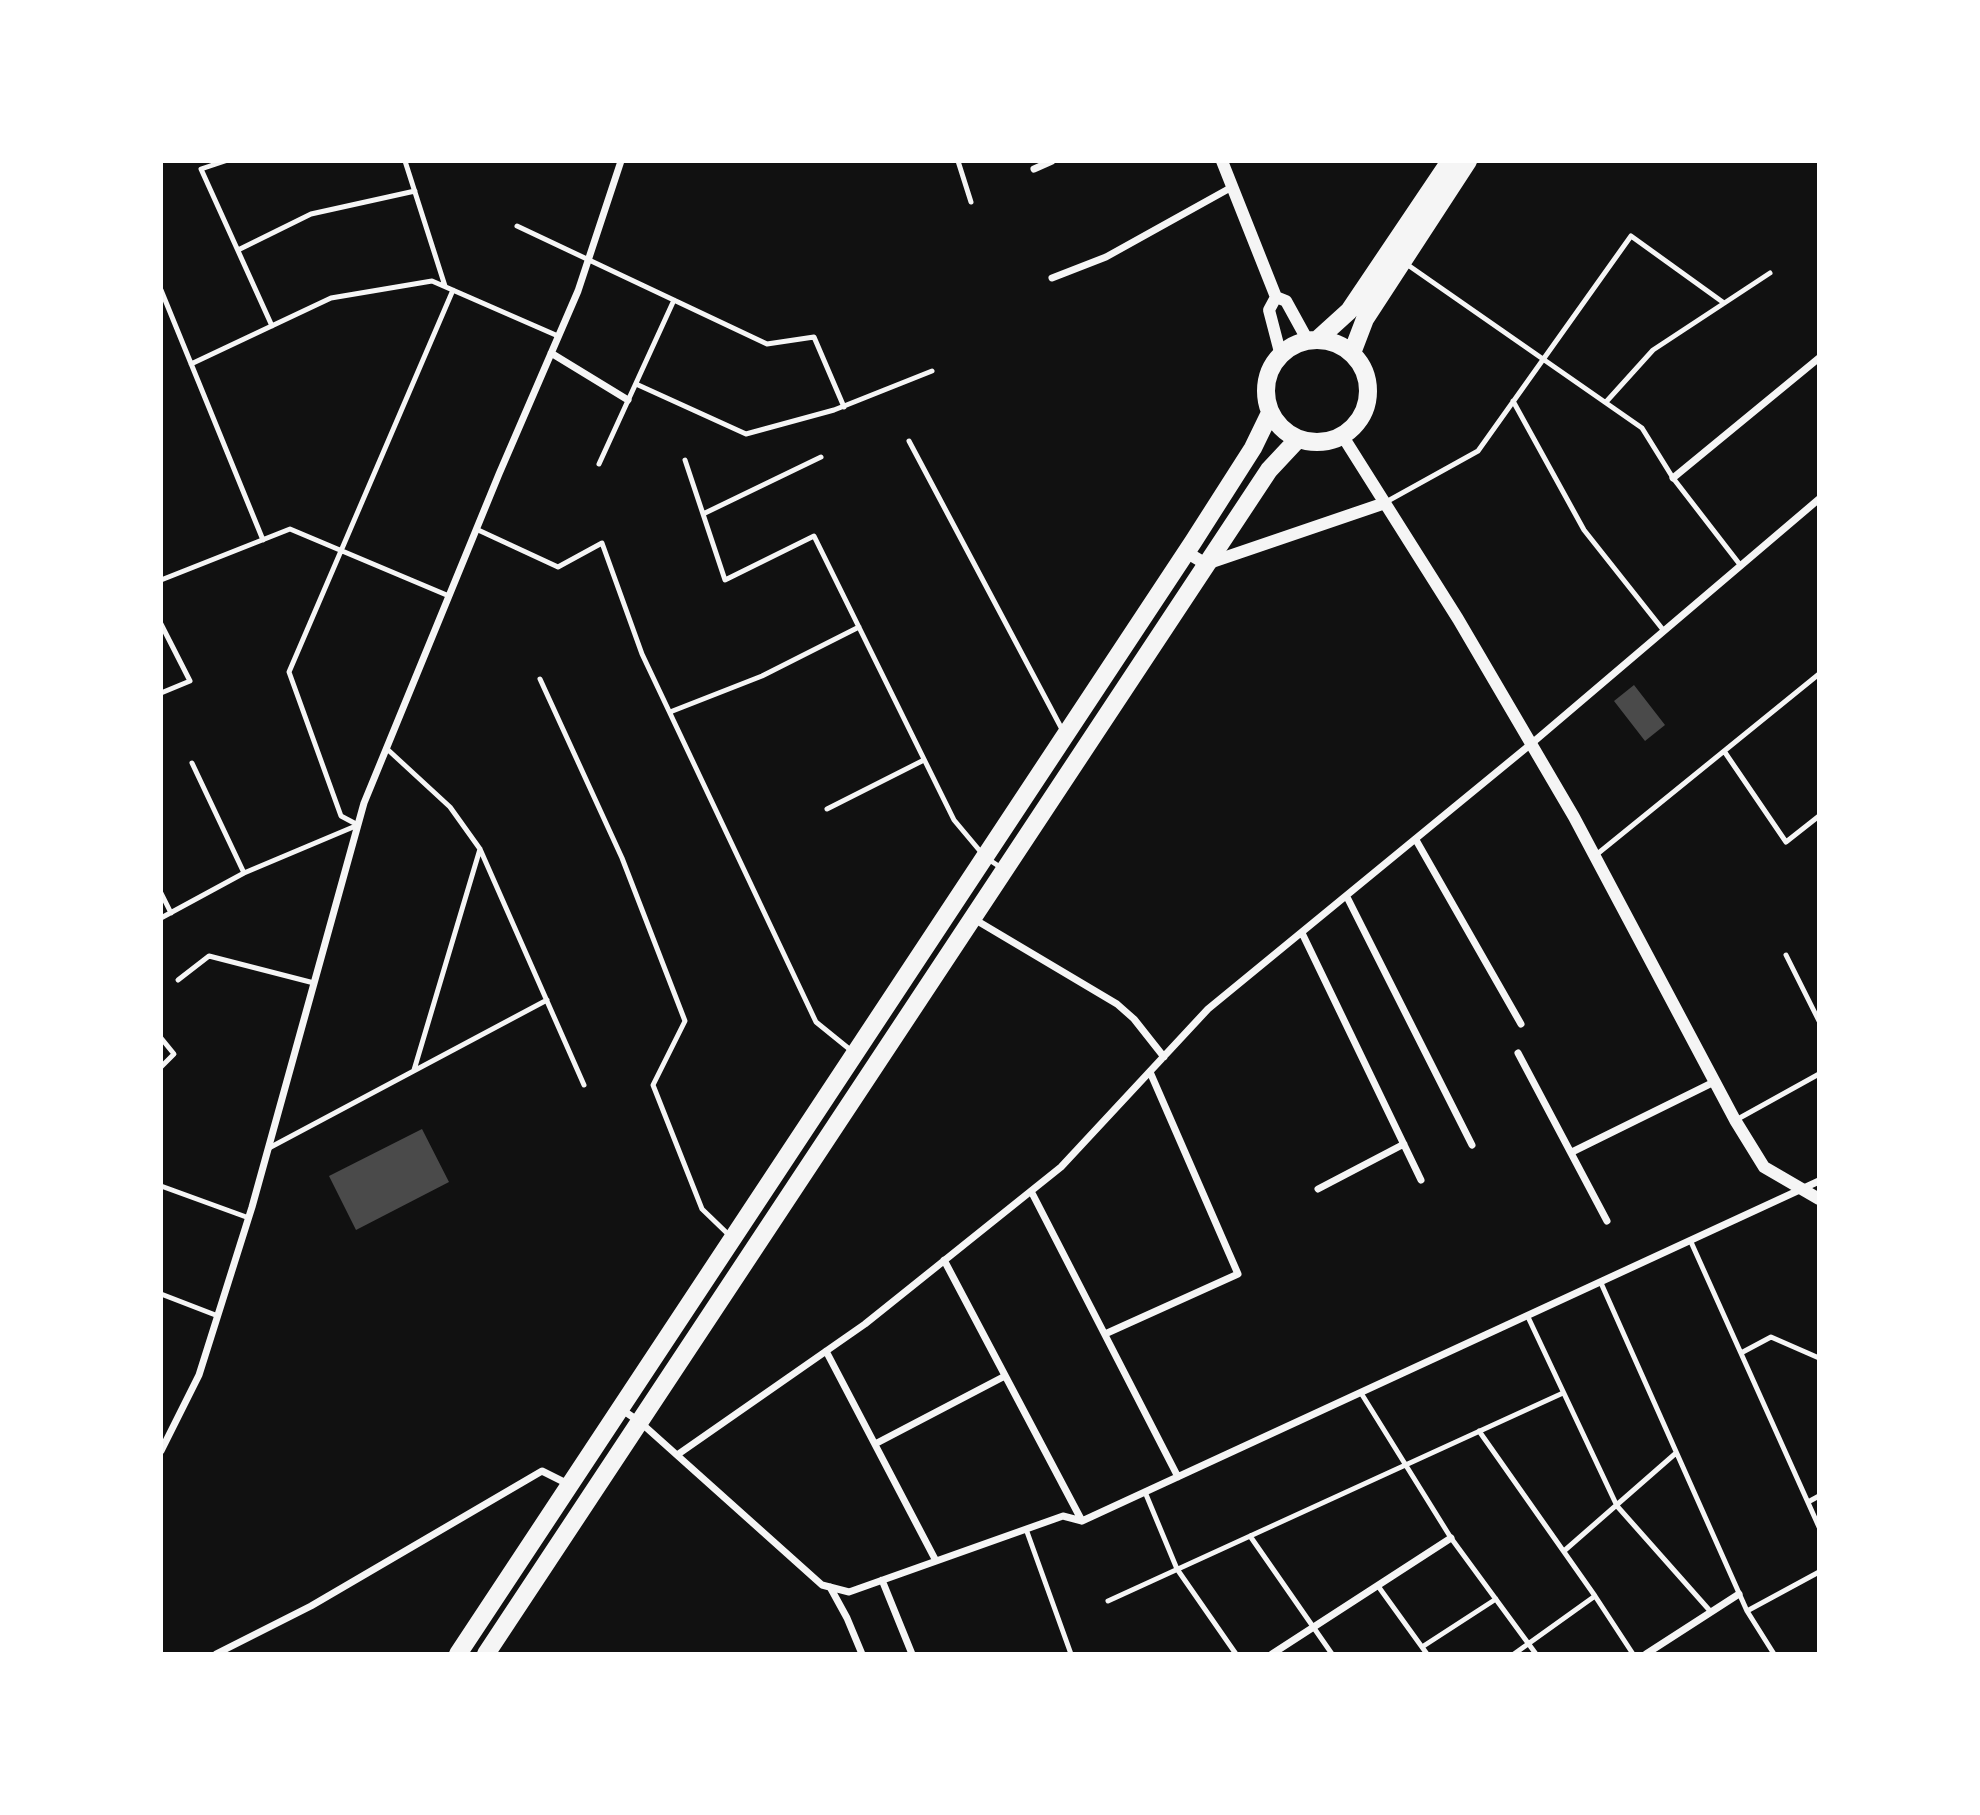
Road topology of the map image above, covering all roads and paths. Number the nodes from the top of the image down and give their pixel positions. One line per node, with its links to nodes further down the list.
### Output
1 (225, 161): 14 (lane)
2 (405, 161): 11 (lane)
3 (621, 161): 15 (street)
4 (958, 161): 12 (lane)
5 (1052, 161): 9 (street)
6 (1222, 161): 10 (street)
7 (1450, 161): 27 (main road)
8 (1468, 161): 16 (main road)
9 (1034, 169)
10 (1232, 187): 18 (street); 22 (street)
11 (415, 191): 14 (lane); 19 (lane)
12 (971, 202)
13 (517, 226): 15 (lane)
14 (238, 250): 25 (lane)
15 (589, 259): 23 (lane); 26 (street)
16 (1402, 262): 29 (main road); 31 (lane)
17 (1770, 272): 24 (lane)
18 (1052, 278)
19 (445, 286): 21 (lane); 25 (lane)
20 (161, 290): 33 (lane)
21 (453, 290): 26 (lane); 53 (lane)
22 (1276, 297): 27 (street); 30 (street)
23 (674, 300): 35 (lane); 39 (lane)
24 (1724, 303): 31 (lane); 38 (lane)
25 (272, 326): 33 (lane)
26 (558, 336): 28 (street)
27 (1313, 341): 29 (main road); 30 (main road)
28 (551, 353): 36 (street); 51 (street)
29 (1352, 354): 41 (main road)
30 (1281, 356): 40 (main road)
31 (1544, 358): 37 (lane); 38 (lane)
32 (1819, 358): 47 (street)
33 (191, 364): 52 (lane)
34 (932, 372): 39 (lane)
35 (636, 384): 36 (lane); 39 (lane)
36 (628, 400): 46 (lane)
37 (1513, 401): 49 (lane); 61 (lane)
38 (1606, 402): 47 (lane)
39 (844, 407)
40 (1270, 413): 42 (main road); 54 (main road)
41 (1342, 435): 42 (main road); 49 (street)
42 (1298, 439): 55 (main road)
43 (909, 441): 66 (lane)
44 (821, 457): 50 (lane)
45 (685, 460): 50 (lane)
46 (599, 464)
47 (1673, 478): 56 (lane)
48 (1819, 499): 56 (street)
49 (1385, 503): 55 (street); 67 (street)
50 (703, 514): 60 (lane)
51 (476, 529): 58 (street); 65 (lane)
52 (262, 540): 53 (lane); 57 (lane)
53 (341, 551): 58 (lane); 74 (lane)
54 (1186, 552): 55 (street); 66 (main road)
55 (1206, 564): 79 (main road)
56 (1741, 566): 61 (street)
57 (161, 580)
58 (449, 596): 68 (street)
59 (161, 624): 64 (lane)
60 (859, 627): 65 (lane); 70 (lane)
61 (1664, 631): 67 (street)
62 (1819, 674): 69 (lane)
63 (540, 679): 117 (lane)
64 (161, 693)
65 (670, 712): 95 (lane)
66 (1065, 736): 78 (main road)
67 (1531, 744): 75 (street); 77 (street)
68 (386, 748): 74 (street); 76 (lane)
69 (1724, 751): 73 (lane); 77 (lane)
70 (924, 760): 72 (lane); 78 (lane)
71 (192, 762): 80 (lane)
72 (827, 809)
73 (1819, 816)
74 (358, 825): 80 (lane); 89 (street)
75 (1416, 839): 82 (street); 92 (street)
76 (480, 849): 90 (lane); 98 (lane)
77 (1595, 856): 101 (street)
78 (985, 857): 79 (lane); 95 (main road)
79 (1003, 870): 84 (main road)
80 (244, 873): 83 (lane)
81 (161, 893): 83 (lane)
82 (1347, 897): 86 (street); 105 (street)
83 (171, 913): 85 (lane)
84 (972, 918): 96 (street); 132 (main road)
85 (161, 919)
86 (1302, 933): 96 (street); 104 (street)
87 (1786, 955): 91 (lane)
88 (178, 980): 89 (lane)
89 (314, 983): 106 (street)
90 (547, 1000): 98 (lane); 102 (lane)
91 (1819, 1021)
92 (1521, 1024)
93 (161, 1038): 97 (lane)
94 (1518, 1053): 107 (street)
95 (856, 1054): 117 (main road)
96 (1164, 1057): 99 (street)
97 (161, 1067)
98 (414, 1070): 106 (lane)
99 (1150, 1072): 113 (street); 124 (street)
100 (1819, 1074): 103 (lane)
101 (1714, 1082): 103 (street); 107 (street)
102 (584, 1085)
103 (1735, 1120): 112 (street)
104 (1404, 1144): 108 (street); 111 (street)
105 (1472, 1145)
106 (269, 1148): 115 (street)
107 (1572, 1152): 116 (street)
108 (1421, 1180)
109 (1819, 1181): 112 (street)
110 (161, 1186): 115 (lane)
111 (1318, 1189)
112 (1804, 1190): 114 (street); 118 (street)
113 (1031, 1191): 119 (street); 124 (street)
114 (1819, 1199)
115 (249, 1218): 122 (street)
116 (1607, 1221)
117 (733, 1239): 131 (main road)
118 (1691, 1242): 120 (street); 126 (lane)
119 (944, 1260): 125 (street); 128 (street)
120 (1601, 1283): 123 (street); 136 (lane)
121 (161, 1294): 122 (lane)
122 (218, 1316): 135 (street)
123 (1528, 1317): 129 (street); 130 (lane)
124 (1105, 1334): 139 (street)
125 (826, 1351): 134 (street); 137 (street)
126 (1741, 1353): 127 (lane); 143 (lane)
127 (1819, 1358)
128 (1005, 1376): 134 (street); 145 (street)
129 (1361, 1393): 138 (lane); 139 (street)
130 (1563, 1393): 133 (lane); 144 (lane)
131 (621, 1409): 132 (street); 140 (main road)
132 (640, 1422): 137 (street); 168 (main road)
133 (1479, 1431): 138 (lane); 150 (lane)
134 (875, 1444): 151 (street)
135 (161, 1451)
136 (1676, 1453): 144 (lane); 157 (lane)
137 (677, 1455): 156 (street)
138 (1406, 1464): 148 (lane); 149 (lane)
139 (1178, 1477): 141 (street)
140 (570, 1485): 166 (street); 167 (main road)
141 (1145, 1492): 145 (street); 152 (lane)
142 (1819, 1496): 143 (lane)
143 (1808, 1502): 146 (lane)
144 (1617, 1506): 150 (lane); 162 (lane)
145 (1082, 1521): 147 (street)
146 (1819, 1527)
147 (1026, 1529): 151 (street); 171 (lane)
148 (1250, 1536): 152 (lane); 163 (lane)
149 (1451, 1538): 155 (street); 159 (lane)
150 (1564, 1551): 158 (lane)
151 (936, 1561): 154 (street)
152 (1177, 1569): 160 (lane); 172 (lane)
153 (1819, 1572): 161 (lane)
154 (882, 1580): 156 (street); 170 (street)
155 (1378, 1586): 163 (street); 165 (lane)
156 (830, 1587): 169 (street)
157 (1739, 1594): 161 (lane); 162 (street)
158 (1595, 1596): 164 (lane); 178 (lane)
159 (1496, 1599): 164 (lane); 165 (lane)
160 (1108, 1601)
161 (1746, 1611): 180 (lane)
162 (1711, 1612): 179 (street)
163 (1312, 1628): 173 (street); 174 (lane)
164 (1530, 1644): 176 (lane); 177 (lane)
165 (1422, 1647): 175 (lane)
166 (216, 1654)
167 (458, 1654)
168 (486, 1654)
169 (862, 1654)
170 (912, 1654)
171 (1071, 1654)
172 (1236, 1654)
173 (1272, 1654)
174 (1332, 1654)
175 (1427, 1654)
176 (1514, 1654)
177 (1536, 1654)
178 (1633, 1654)
179 (1646, 1654)
180 (1774, 1654)

